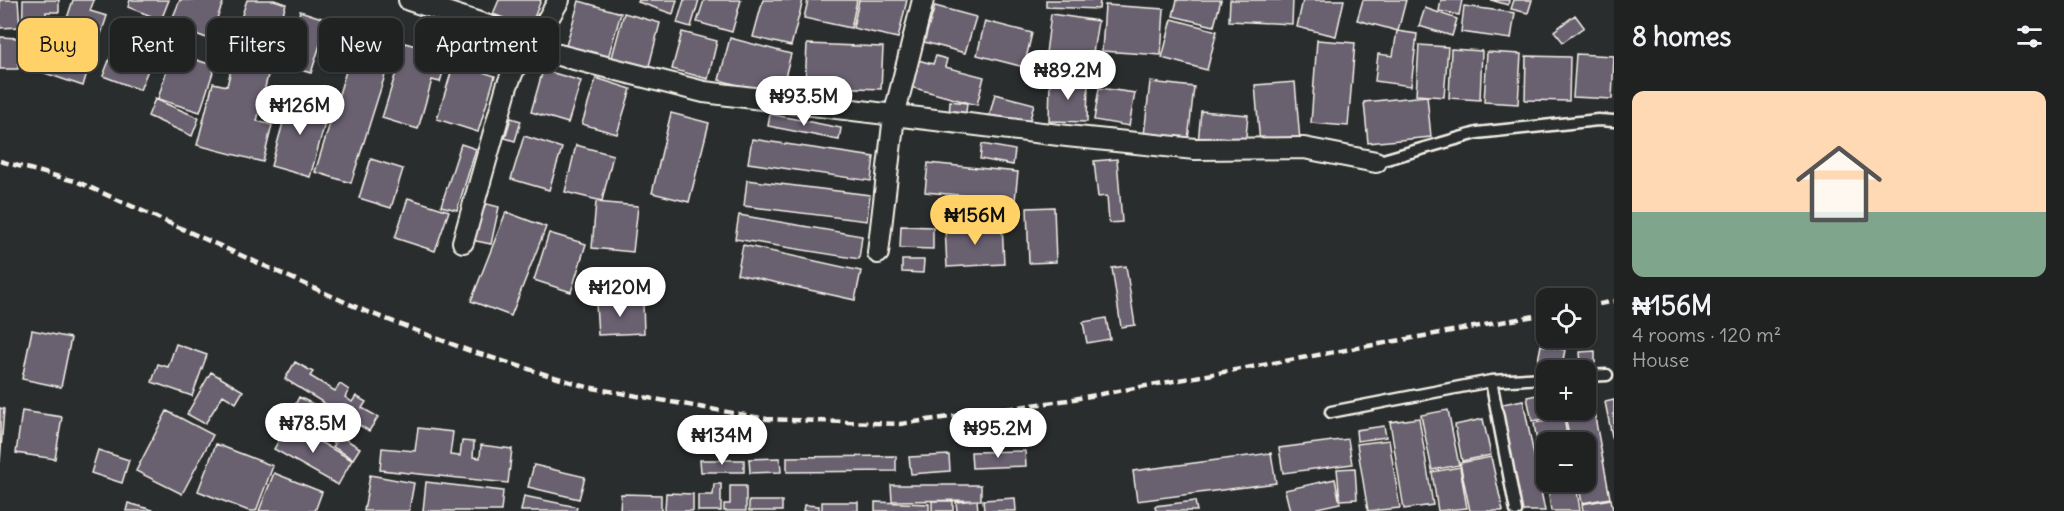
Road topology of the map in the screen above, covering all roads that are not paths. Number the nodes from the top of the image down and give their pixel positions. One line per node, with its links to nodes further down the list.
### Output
1 (409, 0): 4 (street)
2 (559, 0): 5 (street)
3 (923, 0): 8 (street)
4 (459, 18)
5 (549, 18)
6 (559, 52): 8 (street)
7 (513, 72): 11 (street)
8 (894, 116): 10 (street); 12 (street)
9 (1614, 120): 10 (lane)
10 (1376, 162)
11 (463, 242)
12 (878, 253)
13 (1607, 375): 14 (lane)
14 (1596, 376)
15 (1536, 379): 16 (lane)
16 (1491, 381): 17 (lane); 18 (lane)
17 (1331, 412)
18 (1516, 511)

